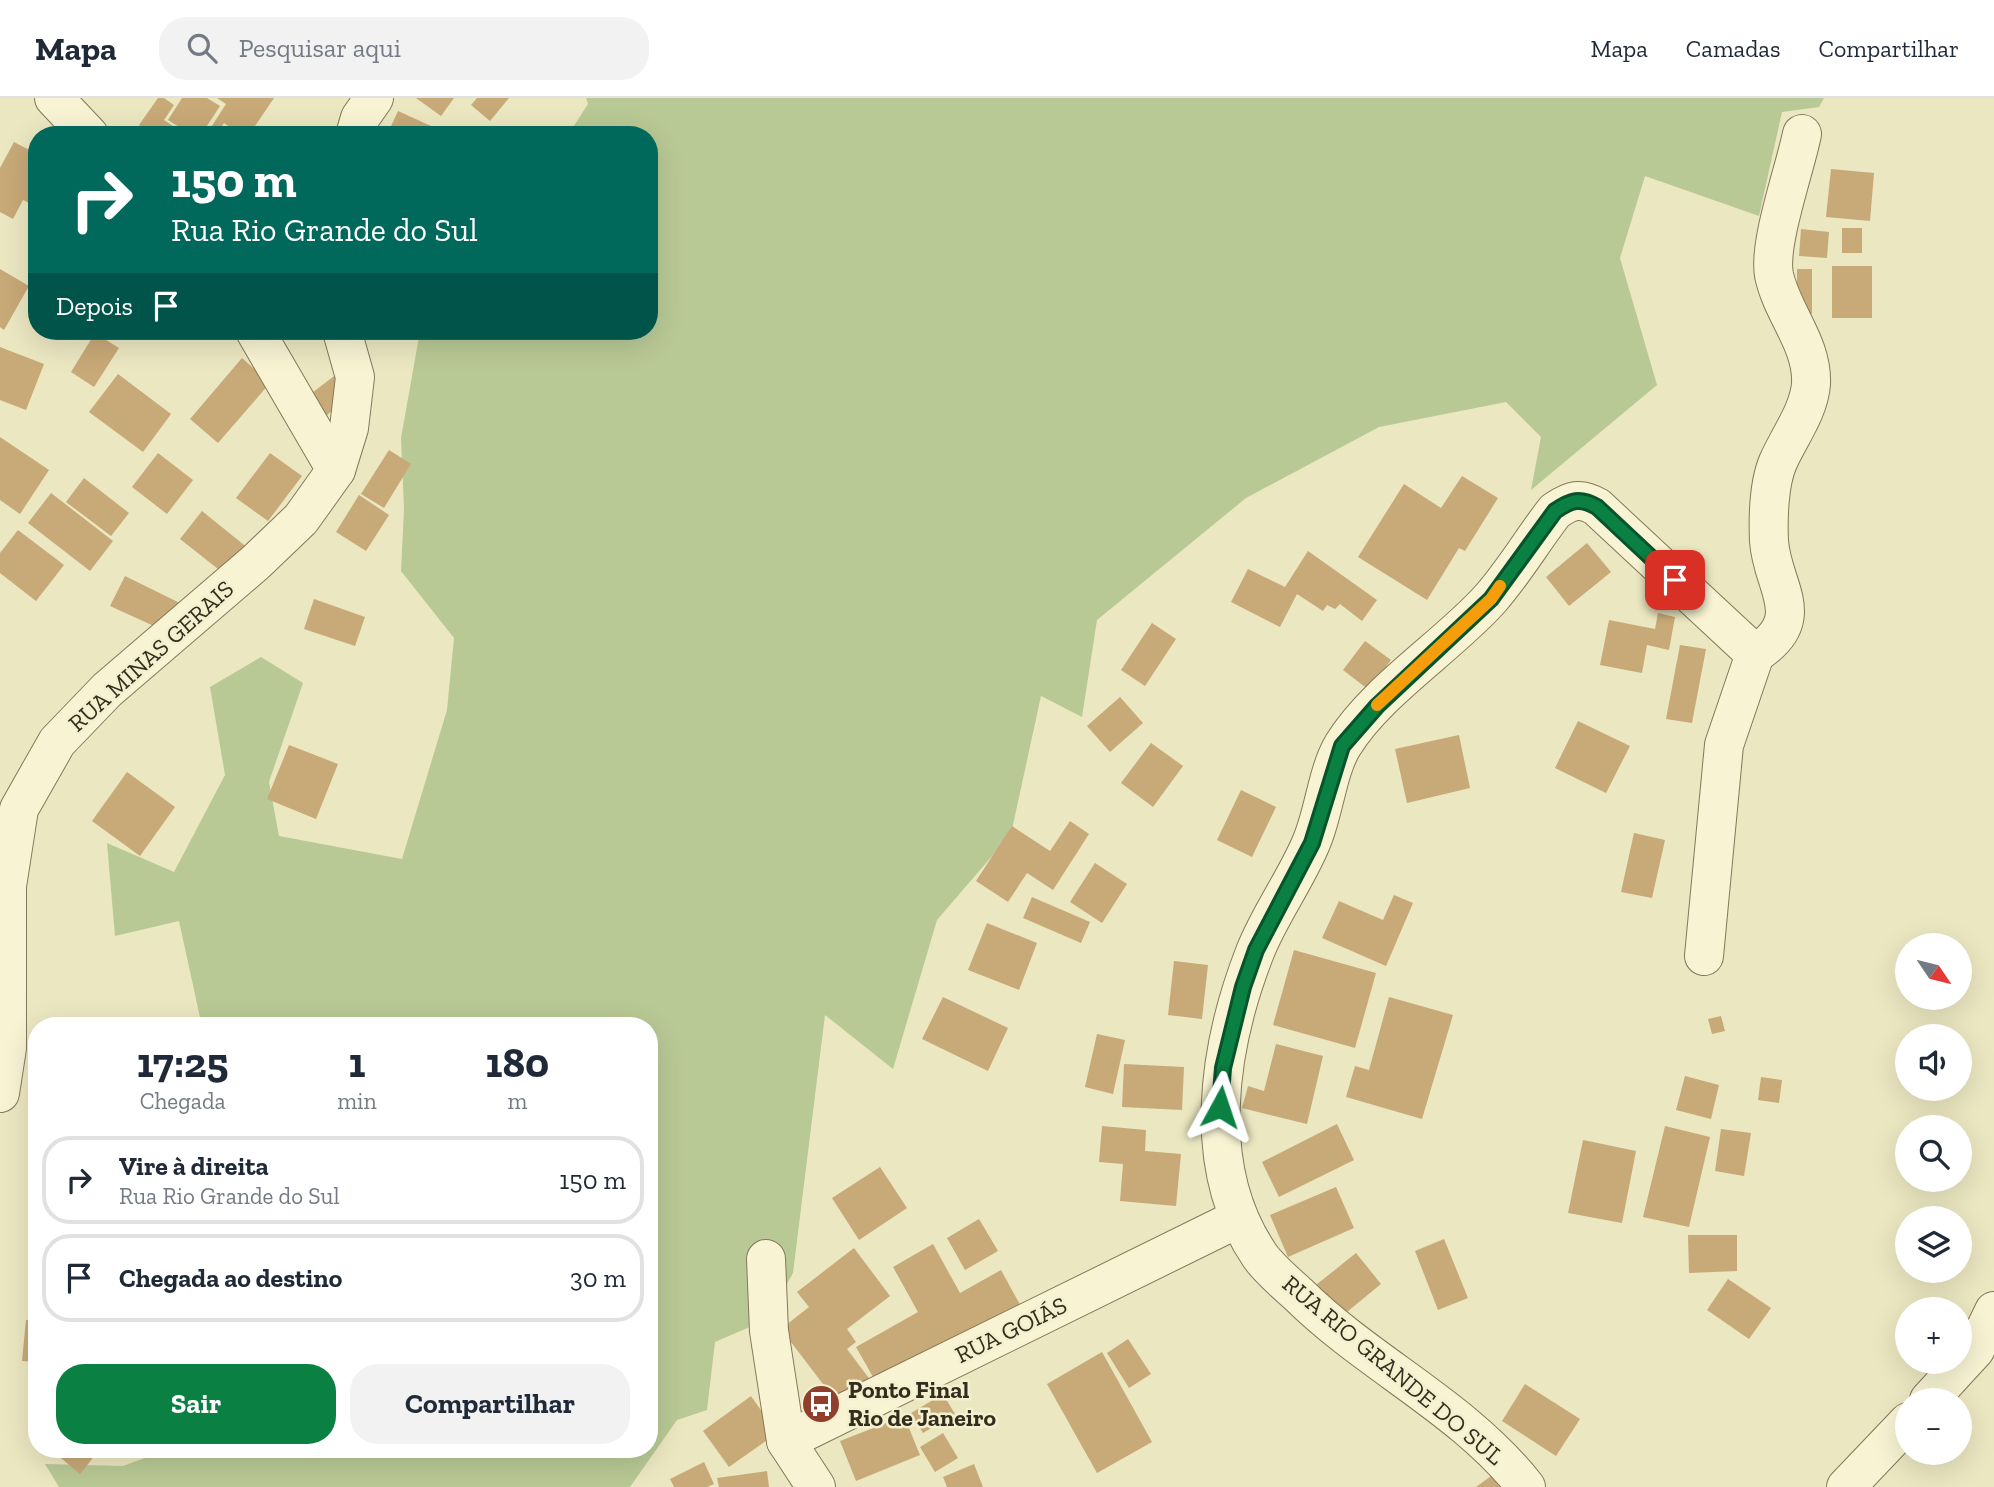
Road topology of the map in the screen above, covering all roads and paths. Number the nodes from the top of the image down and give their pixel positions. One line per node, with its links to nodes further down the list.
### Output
1 (54, 98): 3 (street)
2 (374, 98): 4 (street)
3 (80, 126)
4 (358, 126)
5 (1802, 134): 9 (street)
6 (260, 340): 8 (street)
7 (345, 340): 8 (street, RUA MINAS GERAIS)
8 (336, 470): 11 (street, RUA MINAS GERAIS)
9 (1755, 654): 10 (street); 13 (street, RUA RIO GRANDE DO SUL)
10 (1704, 956)
11 (4, 1046): 12 (street, RUA MINAS GERAIS)
12 (0, 1093)
13 (1237, 1219): 18 (street, RUA GOIÁS); 20 (street, RUA RIO GRANDE DO SUL)
14 (766, 1259): 18 (street)
15 (1994, 1311): 16 (street)
16 (1940, 1388)
17 (1895, 1436): 21 (street)
18 (786, 1441): 19 (street)
19 (816, 1487)
20 (1526, 1487)
21 (1846, 1487)

